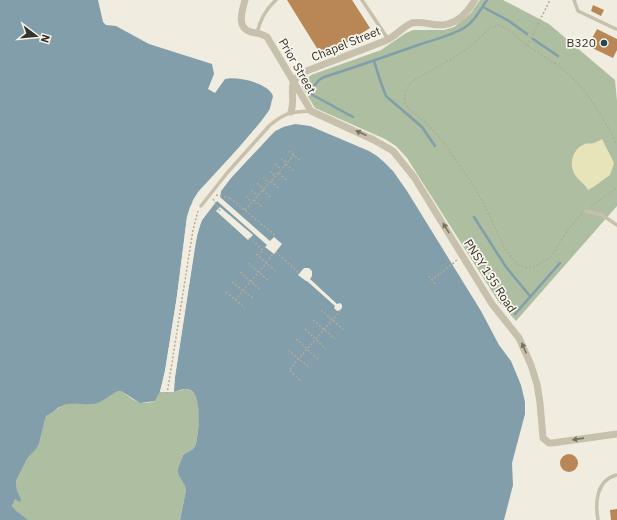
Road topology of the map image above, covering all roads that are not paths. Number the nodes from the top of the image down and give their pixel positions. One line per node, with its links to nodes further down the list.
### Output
1 (245, 0): 7 (street, Prior Street)
2 (276, 0): 7 (lane)
3 (362, 0): 8 (lane)
4 (475, 0): 8 (street, Chapel Street)
5 (574, 0): 6 (lane)
6 (616, 29)
7 (257, 33): 9 (street, Prior Street)
8 (388, 39): 9 (street, Chapel Street)
9 (293, 82): 10 (street, Prior Street); 11 (street)
10 (311, 111): 11 (lane); 15 (street, PNSY 135 Road, one-way to 10)
11 (291, 112): 12 (lane)
12 (202, 206)
13 (586, 211): 14 (lane)
14 (617, 225)
15 (617, 434)
16 (617, 475): 17 (lane)
17 (598, 520)

